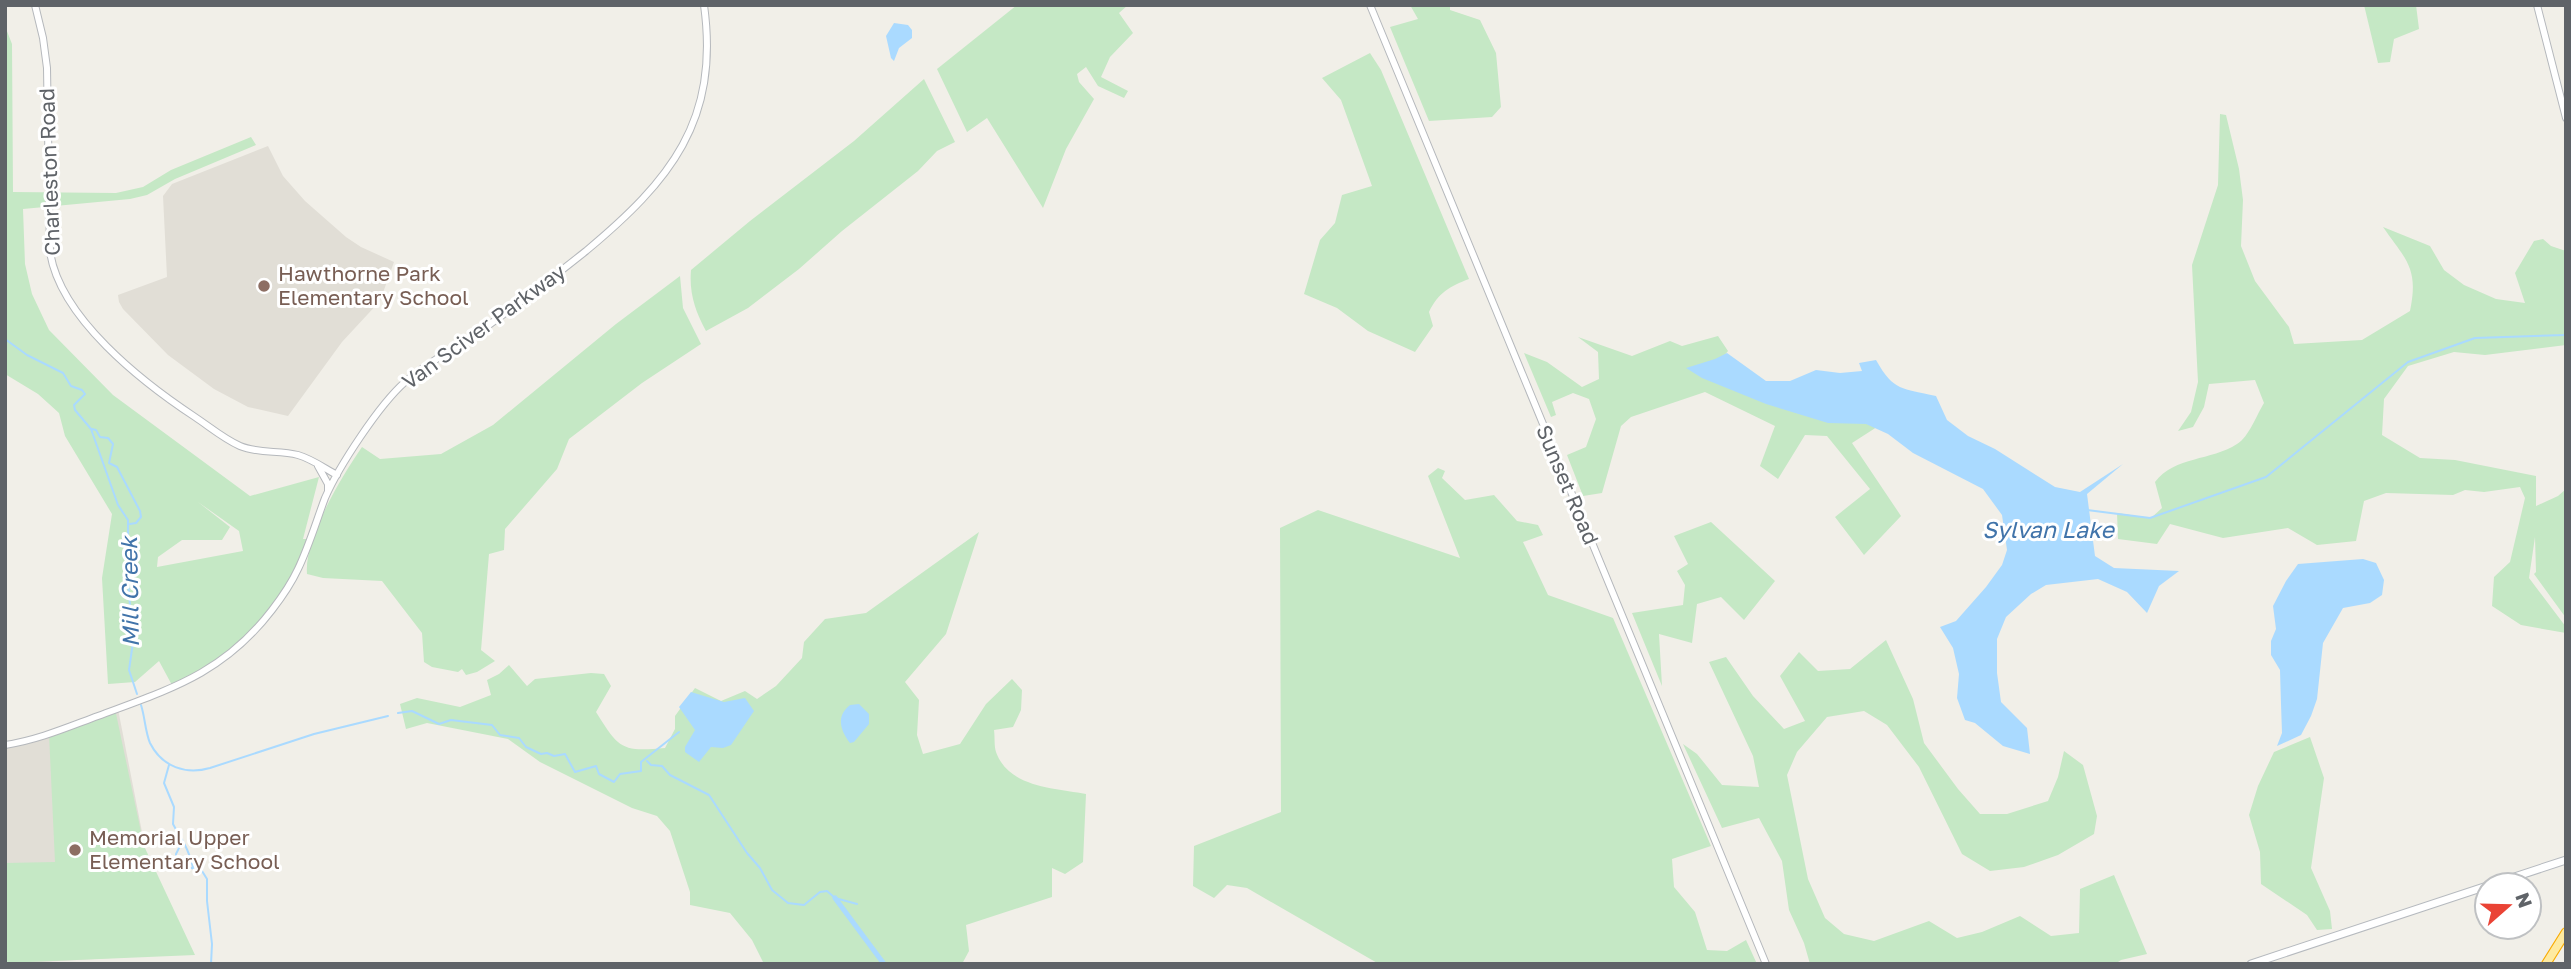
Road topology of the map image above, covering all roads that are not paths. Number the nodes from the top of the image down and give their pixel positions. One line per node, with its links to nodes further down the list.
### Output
1 (35, 5): 6 (street, Charleston Road)
2 (704, 5): 7 (street, Van Sciver Parkway)
3 (1370, 5): 14 (street, Sunset Road)
4 (2536, 5): 5 (street)
5 (2566, 118)
6 (317, 464): 7 (street, Charleston Road); 8 (street)
7 (337, 475): 8 (street, Van Sciver Parkway)
8 (327, 493): 9 (street, Van Sciver Parkway)
9 (5, 746)
10 (2566, 860): 11 (main road)
11 (2533, 871)
12 (2473, 891): 15 (main road)
13 (2566, 932): 16 (highway)
14 (1766, 964)
15 (2251, 964)
16 (2546, 964)

